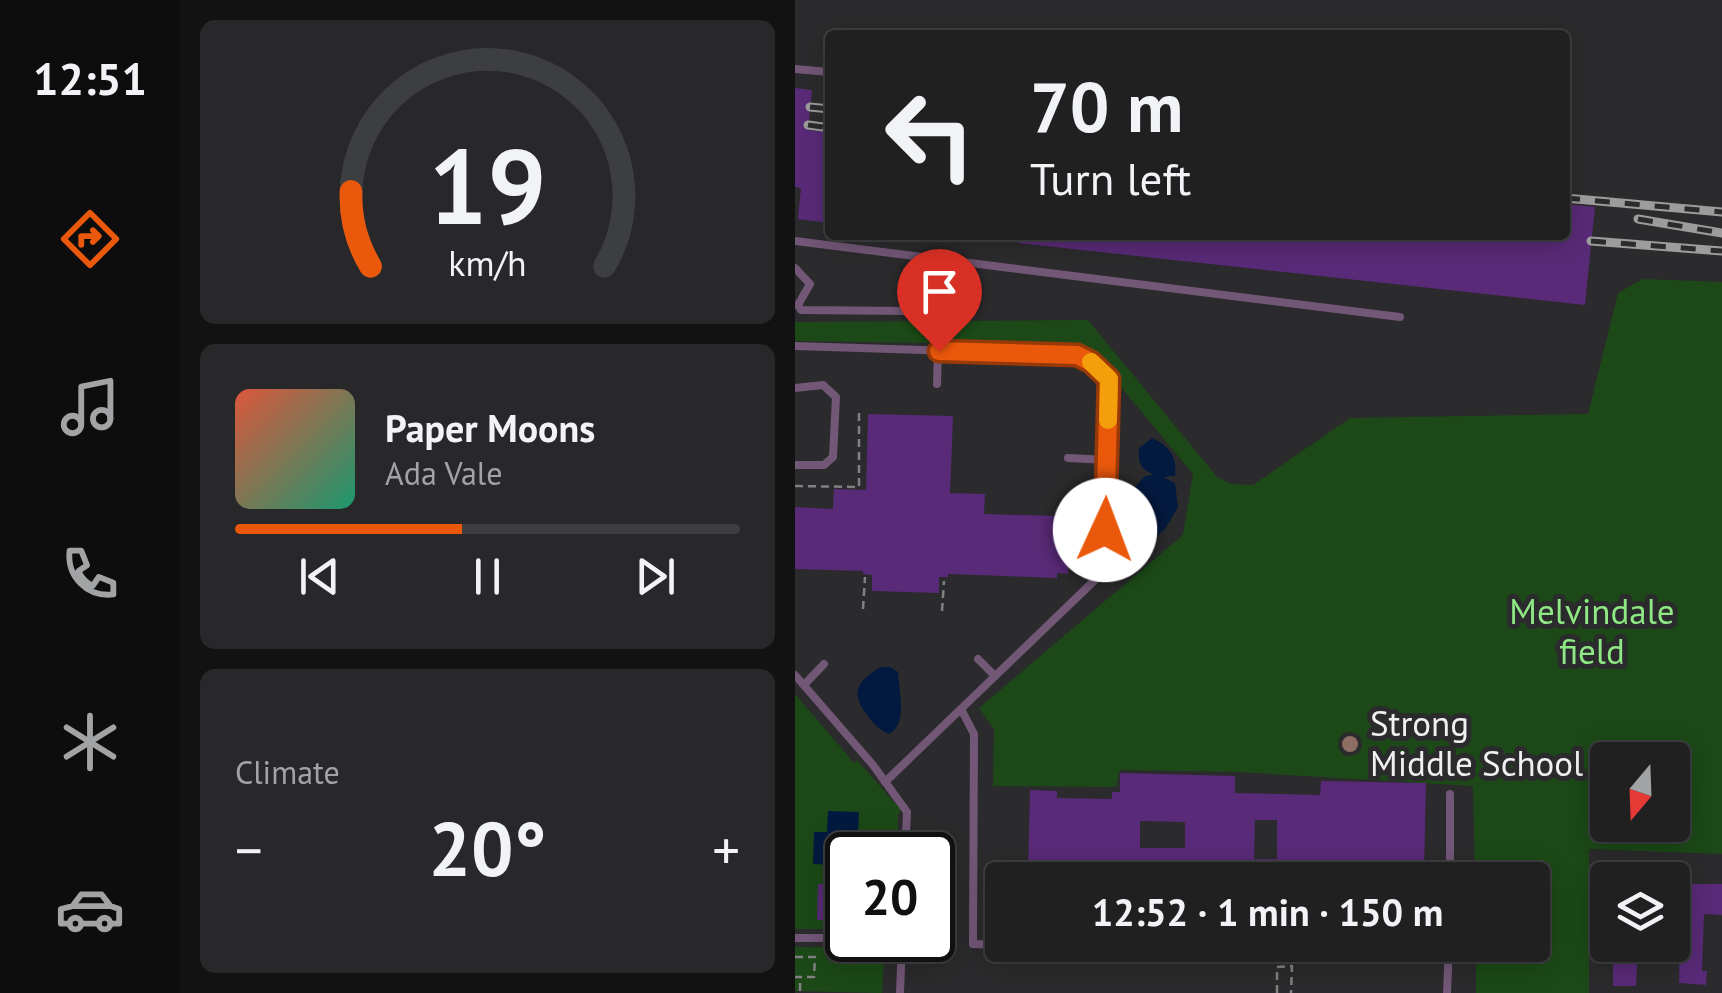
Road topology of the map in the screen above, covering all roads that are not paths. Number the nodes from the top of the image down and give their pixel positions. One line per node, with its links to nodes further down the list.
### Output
1 (795, 69): 2 (lane)
2 (825, 72)
3 (795, 241): 6 (lane)
4 (795, 268): 5 (lane)
5 (906, 311)
6 (1400, 317)
7 (795, 346): 8 (lane)
8 (939, 351): 9 (lane); 12 (lane)
9 (937, 384)
10 (795, 388): 13 (lane)
11 (1068, 458): 12 (lane)
12 (1107, 460): 17 (lane)
13 (795, 464)
14 (978, 659): 17 (lane)
15 (823, 664): 18 (lane)
16 (795, 675): 18 (lane)
17 (995, 676): 19 (lane)
18 (803, 685): 20 (lane)
19 (961, 709): 20 (lane); 26 (lane)
20 (885, 782): 22 (lane)
21 (1450, 794): 23 (lane)
22 (906, 832)
23 (1450, 862)
24 (795, 938): 25 (lane)
25 (825, 938)
26 (985, 944)
27 (901, 962): 29 (lane)
28 (1449, 962): 30 (lane)
29 (900, 993)
30 (1447, 993)

